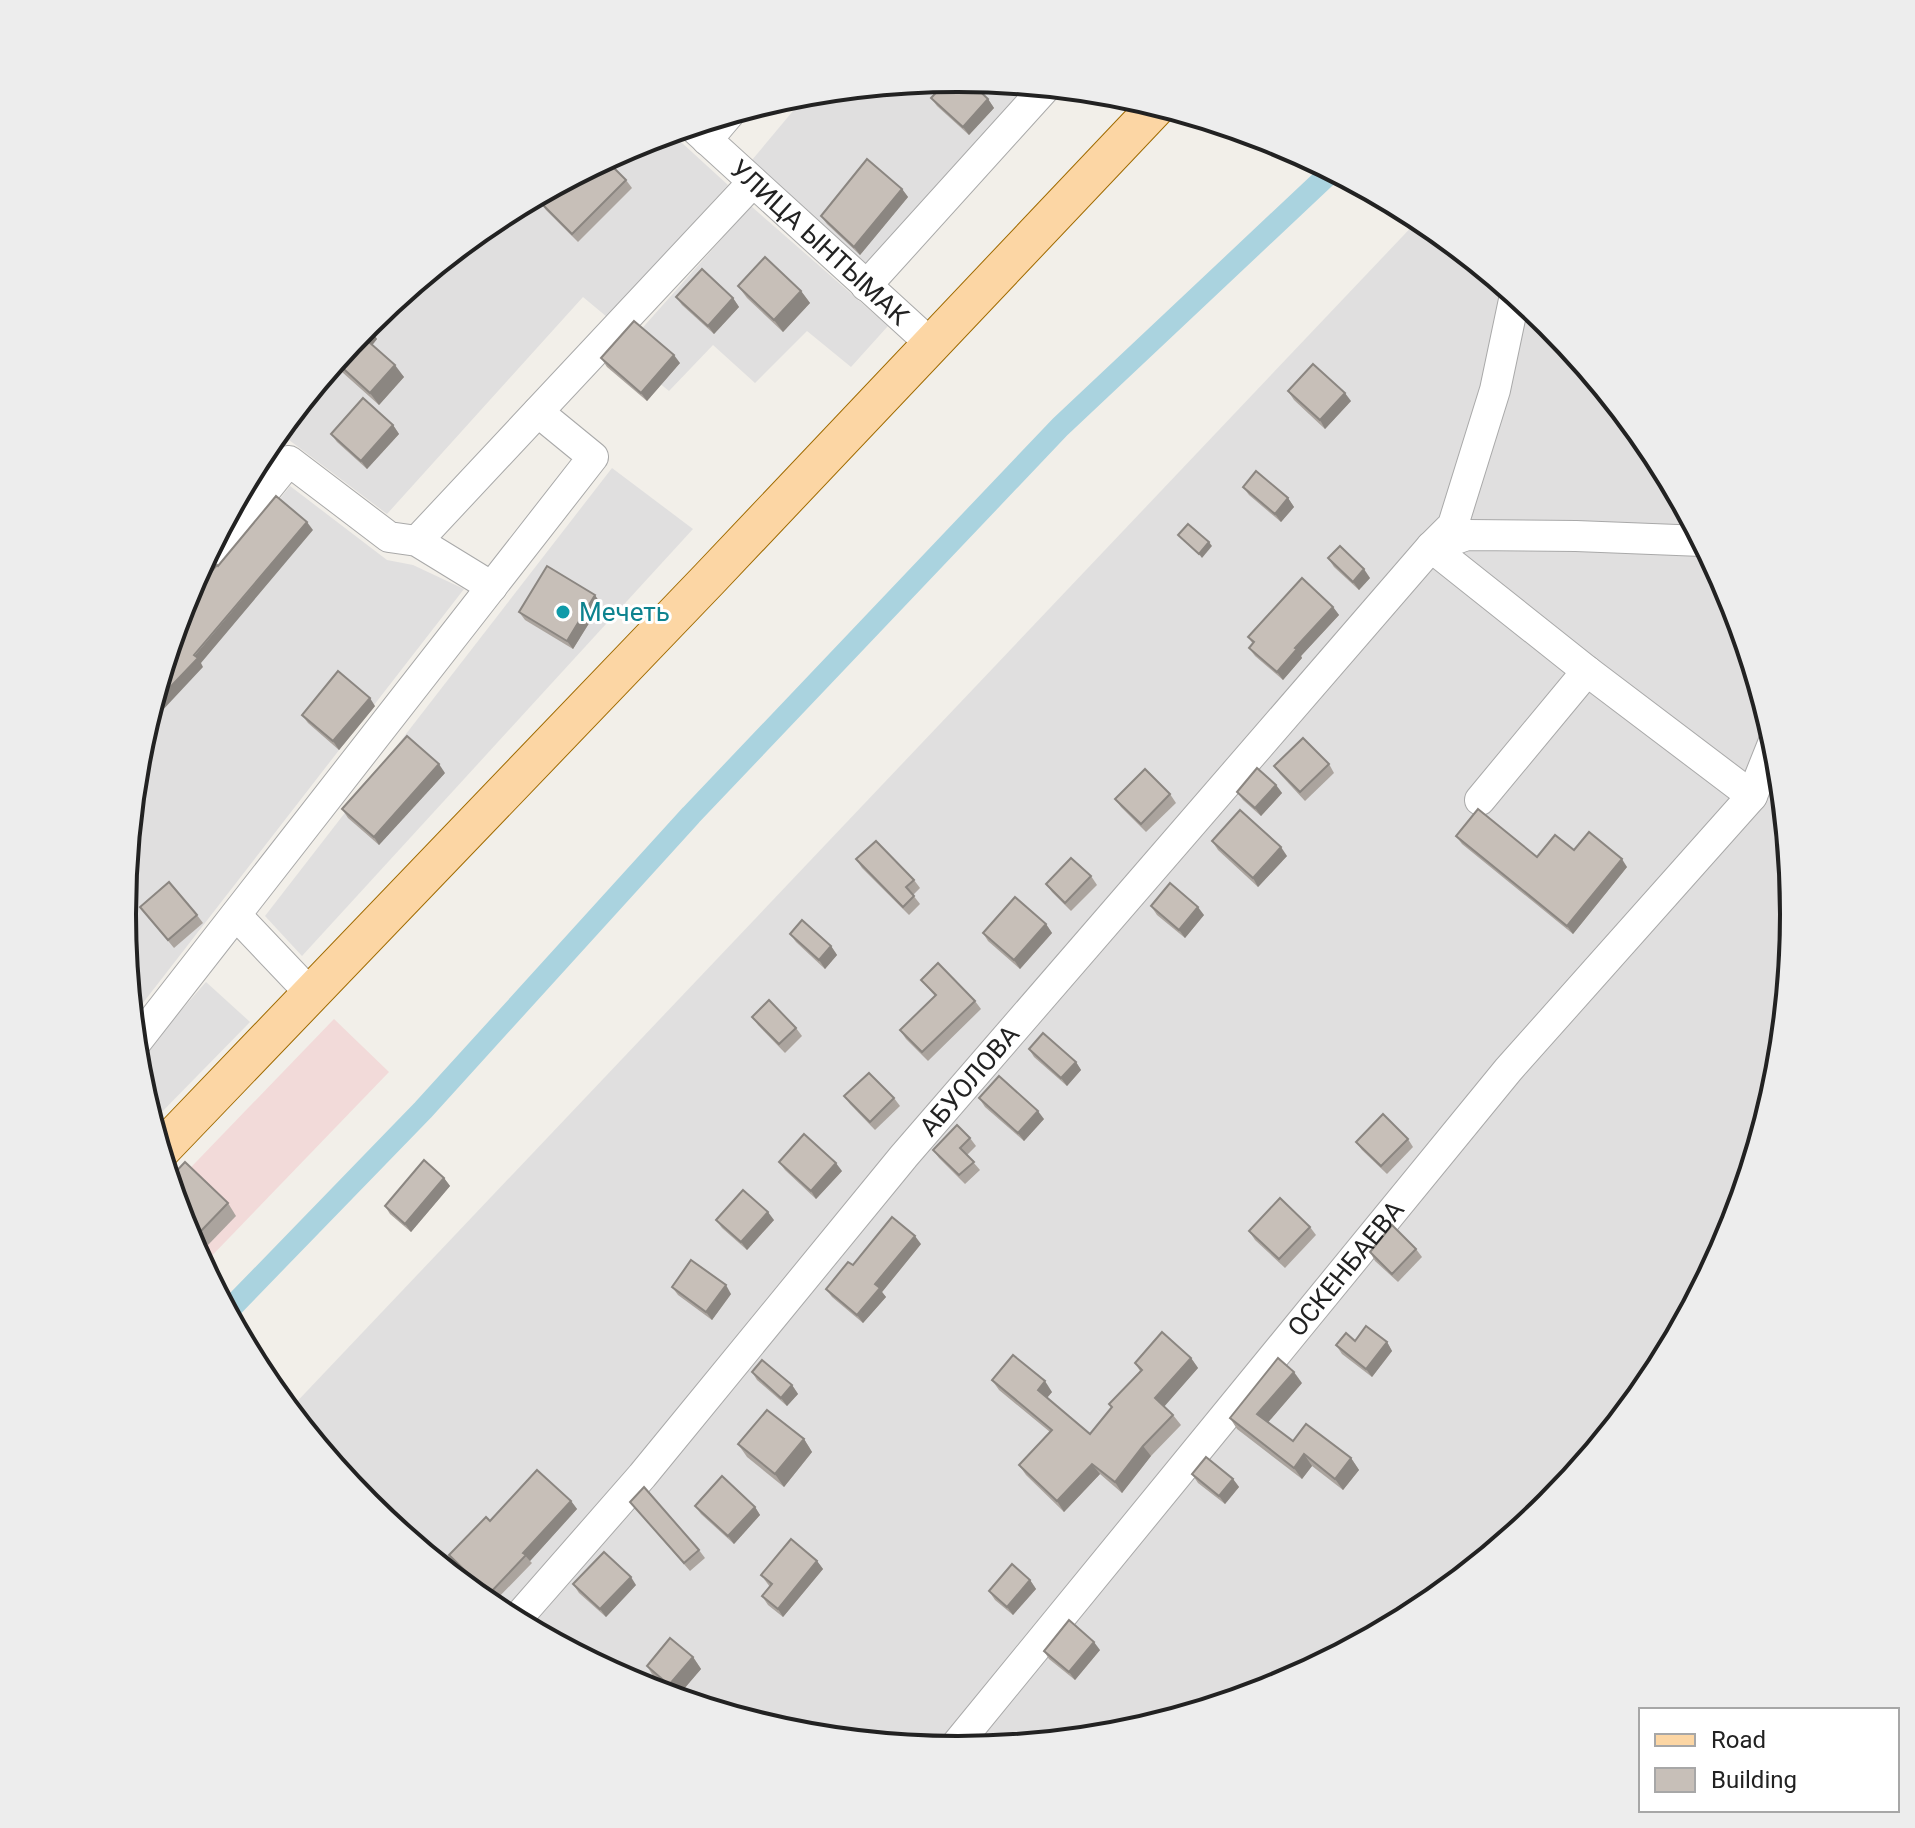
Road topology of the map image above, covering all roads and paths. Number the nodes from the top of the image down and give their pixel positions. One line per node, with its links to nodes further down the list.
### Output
1 (1037, 96): 5 (street)
2 (1148, 115): 7 (main road)
3 (701, 134): 4 (street, УЛИЦА ЫНТЫМАК)
4 (753, 182): 5 (street, УЛИЦА ЫНТЫМАК); 8 (street)
5 (866, 286): 7 (street, УЛИЦА ЫНТЫМАК)
6 (1512, 308): 12 (street, АБУОЛОВА)
7 (931, 344): 19 (main road)
8 (538, 412): 10 (street); 13 (street)
9 (226, 538): 10 (street)
10 (417, 541): 13 (street)
11 (1690, 541): 12 (street)
12 (1431, 547): 14 (street); 22 (street, АБУОЛОВА)
13 (492, 587): 18 (street)
14 (1587, 671): 16 (street); 17 (street)
15 (1765, 763): 16 (street, ОСКЕНБАЕВА)
16 (1752, 796): 23 (street, ОСКЕНБАЕВА)
17 (1480, 800)
18 (236, 915): 19 (street); 20 (street)
19 (311, 994): 21 (main road)
20 (145, 1032)
21 (168, 1142)
22 (523, 1611)
23 (964, 1736)

